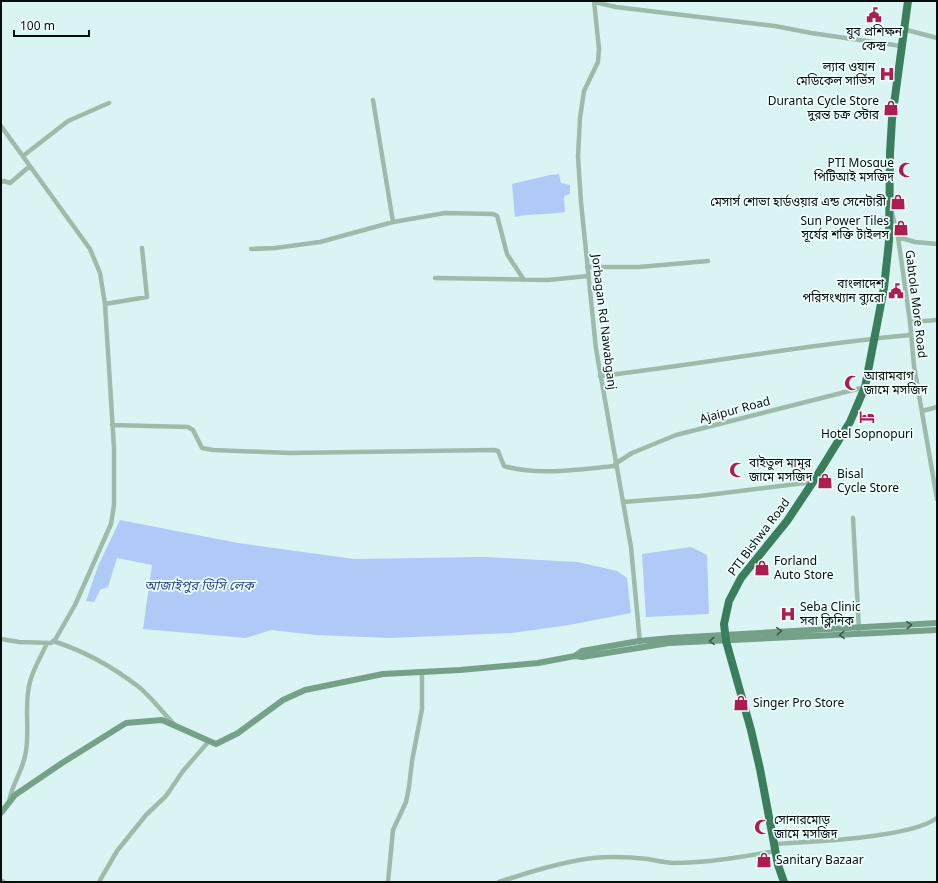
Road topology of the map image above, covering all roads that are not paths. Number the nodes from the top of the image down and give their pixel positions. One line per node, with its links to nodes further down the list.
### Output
1 (908, 1): 3 (highway, PTI Bishwa Road)
2 (594, 2): 5 (street); 19 (street, Jorbagan Rd Nawabganj)
3 (904, 29): 4 (street); 5 (highway, PTI Bishwa Road)
4 (937, 38)
5 (901, 46): 12 (highway, PTI Bishwa Road)
6 (373, 100): 13 (street)
7 (109, 103): 9 (street)
8 (1, 126): 9 (street)
9 (22, 156): 10 (street)
10 (30, 166): 11 (street); 23 (street)
11 (1, 182)
12 (889, 206): 14 (street, Gabtola More Road); 27 (highway, PTI Bishwa Road)
13 (393, 222): 17 (street); 22 (street)
14 (898, 237): 15 (street); 25 (street, Gabtola More Road)
15 (937, 244)
16 (142, 248): 23 (street)
17 (251, 249)
18 (708, 261): 19 (street)
19 (587, 267): 20 (street, Jorbagan Rd Nawabganj)
20 (588, 276): 22 (street); 28 (street, Jorbagan Rd Nawabganj)
21 (435, 278): 22 (street)
22 (524, 280)
23 (105, 304): 32 (street)
24 (937, 320): 25 (street)
25 (910, 322): 26 (street, Gabtola More Road)
26 (911, 335): 27 (street); 31 (street, Gabtola More Road)
27 (875, 338): 28 (street); 29 (highway, PTI Bishwa Road)
28 (600, 376): 33 (street, Jorbagan Rd Nawabganj)
29 (865, 387): 33 (street, Ajaipur Road); 34 (highway, PTI Bishwa Road)
30 (937, 408): 31 (street)
31 (922, 411): 35 (street, Gabtola More Road)
32 (112, 426): 33 (street); 43 (street)
33 (615, 465): 36 (street, Jorbagan Rd Nawabganj)
34 (813, 482): 36 (street); 41 (highway, PTI Bishwa Road)
35 (937, 499)
36 (623, 502): 45 (street, Jorbagan Rd Nawabganj)
37 (853, 518): 40 (street)
38 (937, 623): 40 (street, one-way to 38)
39 (937, 630): 40 (street)
40 (860, 631): 41 (street)
41 (725, 637): 45 (street); 52 (highway, PTI Bishwa Road)
42 (1, 639): 44 (street)
43 (53, 641): 44 (street); 47 (street)
44 (47, 643): 49 (street)
45 (640, 644): 46 (street)
46 (422, 672): 48 (street); 56 (street)
47 (178, 727): 48 (street); 49 (street)
48 (209, 741): 55 (street)
49 (9, 804): 50 (street)
50 (1, 814)
51 (937, 818): 52 (street)
52 (774, 848): 57 (street); 58 (highway, PTI Bishwa Road)
53 (1, 880): 54 (street)
54 (4, 882)
55 (99, 882)
56 (388, 882)
57 (499, 882)
58 (784, 882)

